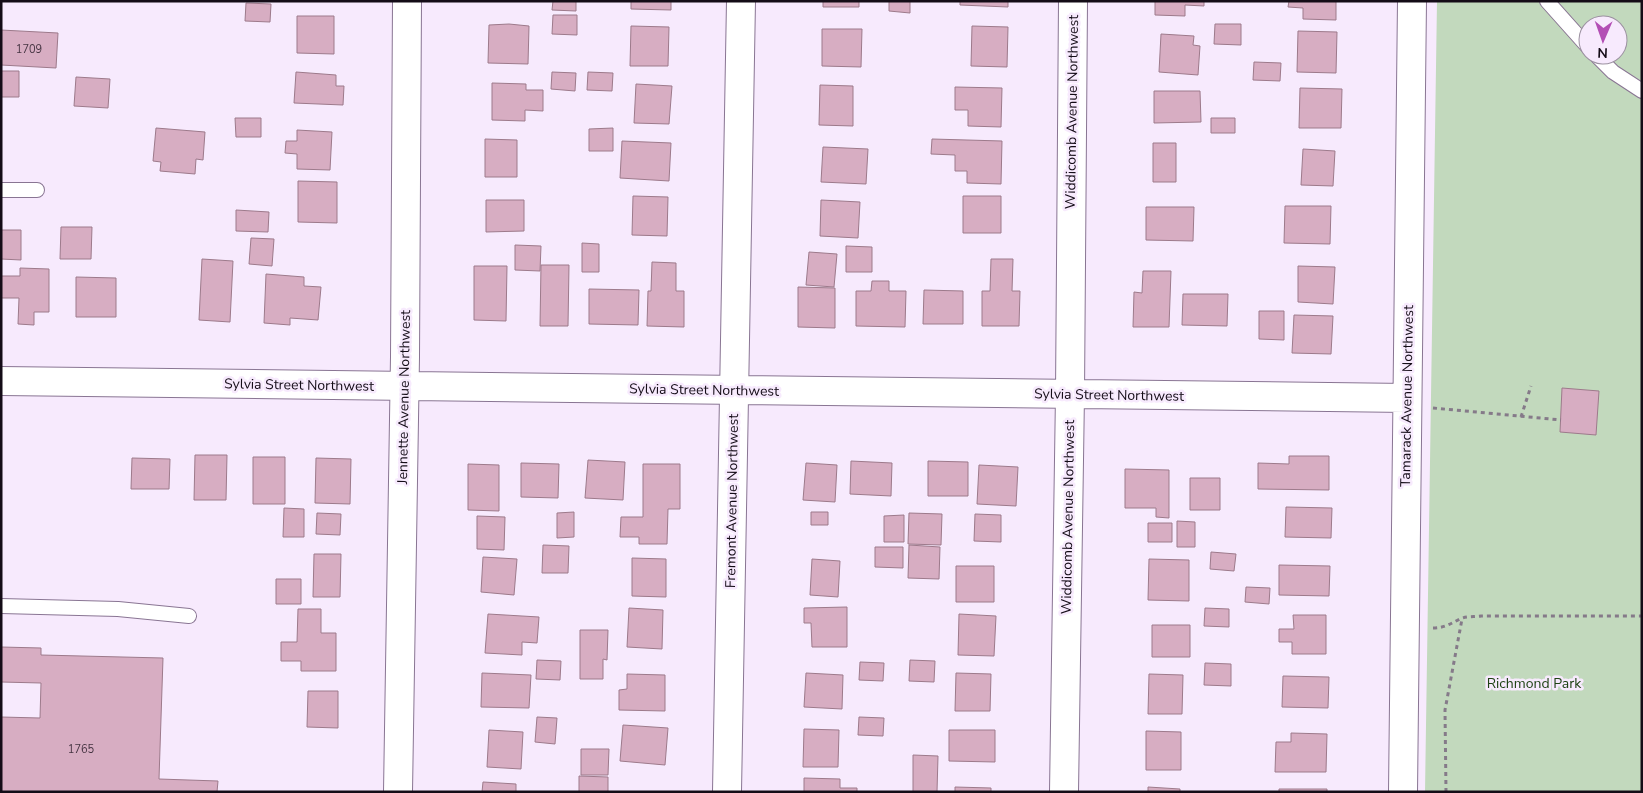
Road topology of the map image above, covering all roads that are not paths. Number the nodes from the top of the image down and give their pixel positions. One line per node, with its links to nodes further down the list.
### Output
1 (407, 1): 12 (street, Jennette Avenue Northwest)
2 (741, 1): 13 (street, Fremont Avenue Northwest)
3 (1074, 1): 14 (street, Widdicomb Avenue Northwest)
4 (1412, 1): 15 (street, Tamarack Avenue Northwest)
5 (1547, 1): 6 (lane)
6 (1578, 36)
7 (1606, 65): 8 (lane)
8 (1642, 90)
9 (1, 190): 10 (lane)
10 (37, 190)
11 (1, 381): 12 (street, Sylvia Street Northwest)
12 (404, 386): 13 (street, Sylvia Street Northwest); 18 (street, Jennette Avenue Northwest)
13 (734, 390): 14 (street, Sylvia Street Northwest); 19 (street, Fremont Avenue Northwest)
14 (1070, 394): 15 (street, Sylvia Street Northwest); 20 (street, Widdicomb Avenue Northwest)
15 (1407, 402): 21 (street, Tamarack Avenue Northwest)
16 (1, 606): 17 (lane)
17 (189, 616)
18 (398, 792)
19 (727, 792)
20 (1064, 792)
21 (1404, 792)

